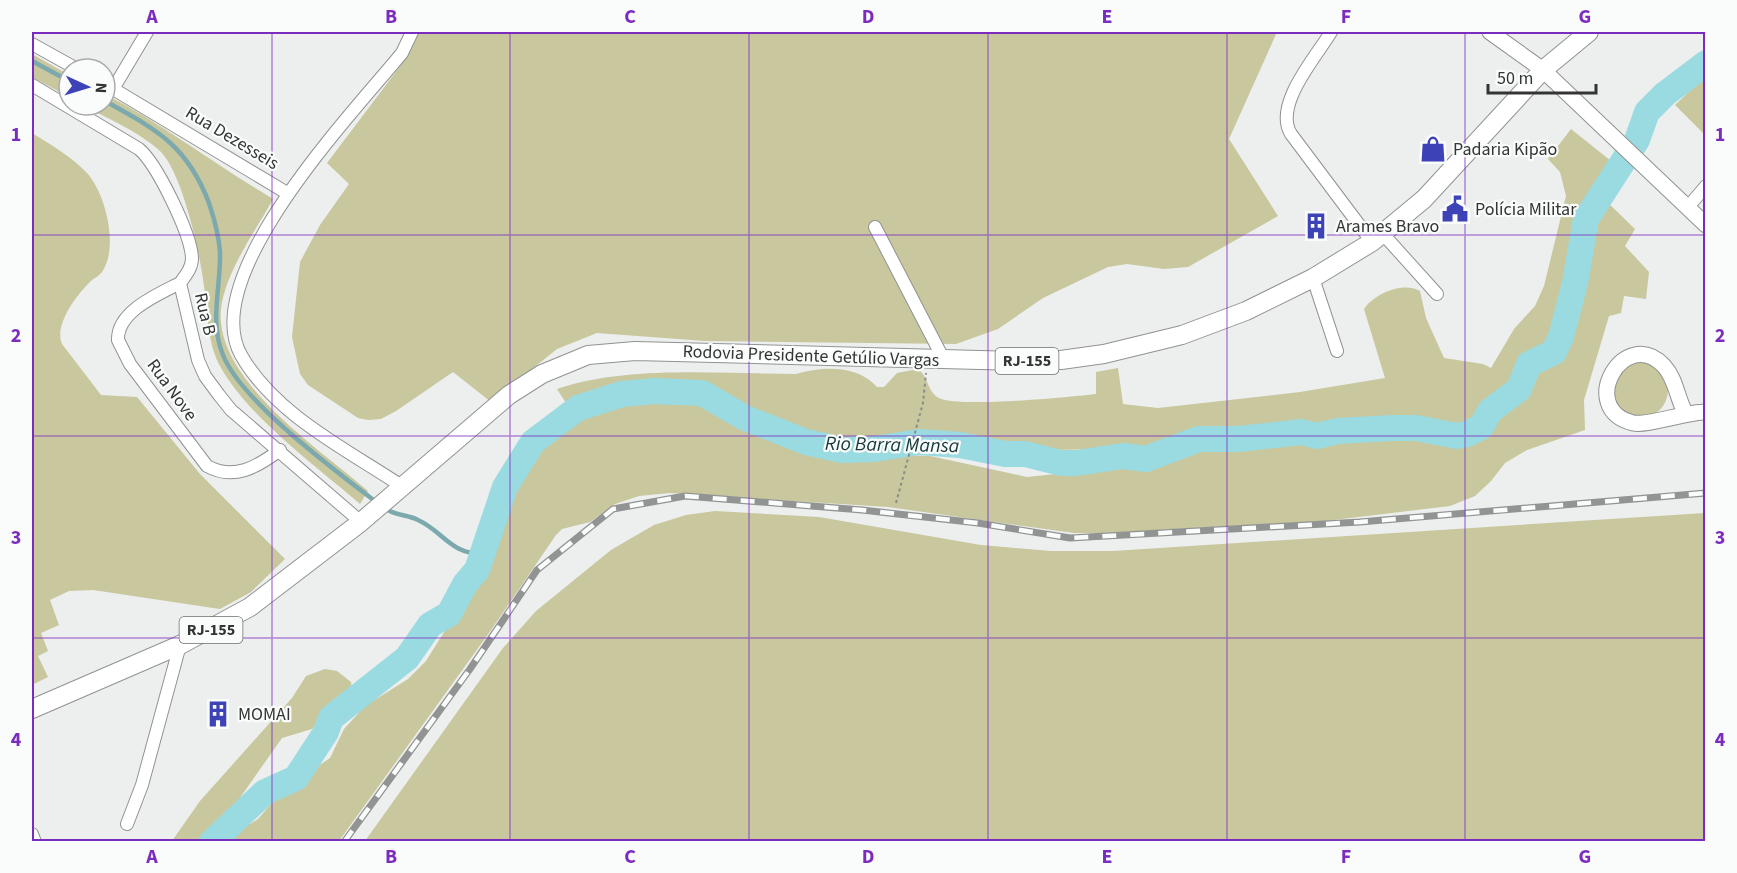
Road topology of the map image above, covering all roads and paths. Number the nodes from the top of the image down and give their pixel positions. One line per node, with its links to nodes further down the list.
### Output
1 (147, 32): 9 (street)
2 (412, 32): 13 (street)
3 (1331, 32): 17 (street)
4 (1490, 32): 8 (street)
5 (1589, 32): 8 (main road, Rodovia Presidente Getúlio Vargas / RJ-155)
6 (32, 44): 7 (street)
7 (57, 58)
8 (1543, 69): 14 (street); 17 (main road, Rodovia Presidente Getúlio Vargas / RJ-155)
9 (117, 75)
10 (32, 85): 19 (street, Rua B)
11 (117, 92): 13 (street, Rua Dezesseis)
12 (1706, 186): 14 (street)
13 (287, 192): 26 (street, Rua Dezesseis)
14 (1688, 207): 15 (street)
15 (1706, 225)
16 (875, 226): 22 (street)
17 (1378, 238): 18 (main road, Rodovia Presidente Getúlio Vargas / RJ-155); 20 (street)
18 (1313, 278): 21 (street); 22 (main road, Rodovia Presidente Getúlio Vargas / RJ-155)
19 (180, 283): 25 (street, Rua B); 25 (street, Rua Nove)
20 (1437, 294)
21 (1337, 351)
22 (936, 359): 26 (main road, Rodovia Presidente Getúlio Vargas / RJ-155); 27 (path)
23 (1685, 412): 23 (street); 24 (street)
24 (1706, 412)
25 (280, 450): 28 (street, Rua B)
26 (401, 488): 28 (main road, Rodovia Presidente Getúlio Vargas / RJ-155)
27 (896, 503)
28 (365, 519): 29 (main road, Rodovia Presidente Getúlio Vargas / RJ-155)
29 (180, 645): 30 (main road, Rodovia Presidente Getúlio Vargas / RJ-155); 31 (street)
30 (32, 709)
31 (127, 824)
32 (32, 834): 33 (street)
33 (35, 842)

